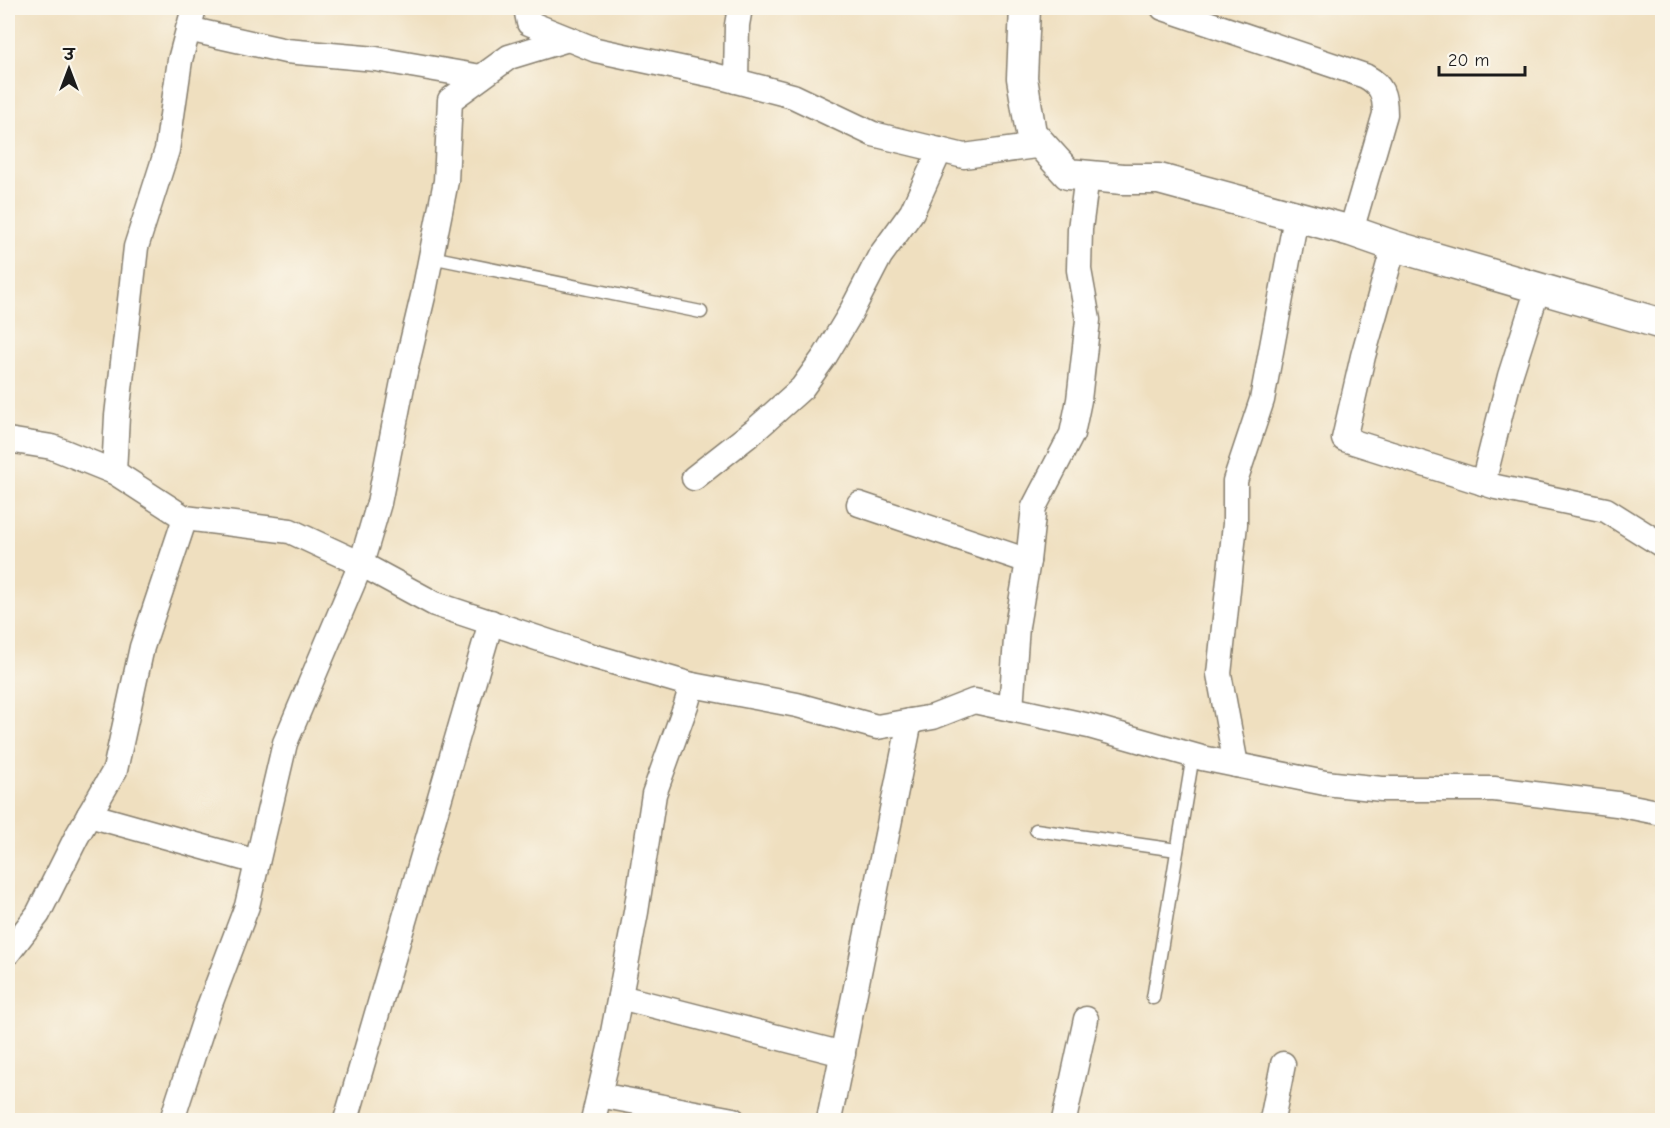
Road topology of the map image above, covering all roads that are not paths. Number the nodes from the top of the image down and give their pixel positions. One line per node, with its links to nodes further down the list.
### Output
1 (526, 8): 6 (street)
2 (740, 8): 8 (street)
3 (1025, 8): 9 (street)
4 (1163, 8): 13 (street)
5 (191, 18): 7 (street); 20 (street)
6 (568, 39): 7 (street); 8 (street)
7 (481, 77): 15 (street)
8 (736, 81): 10 (street)
9 (1042, 145): 10 (street); 11 (street)
10 (940, 150): 21 (street)
11 (1087, 176): 12 (street); 26 (street)
12 (1296, 217): 13 (street); 33 (street)
13 (1350, 231): 14 (street)
14 (1394, 246): 16 (street); 22 (street)
15 (431, 256): 17 (lane); 27 (street)
16 (1538, 288): 18 (street); 22 (street)
17 (701, 312)
18 (1662, 324)
19 (8, 440): 20 (street)
20 (114, 472): 24 (street)
21 (694, 478)
22 (1483, 483): 25 (street)
23 (859, 504): 26 (street)
24 (185, 518): 27 (street); 35 (street)
25 (1662, 545)
26 (1028, 561): 30 (street)
27 (361, 564): 28 (street); 38 (street)
28 (491, 622): 29 (street); 47 (street)
29 (692, 685): 31 (street); 40 (street)
30 (1011, 709): 31 (street); 32 (street)
31 (910, 721): 43 (street)
32 (1193, 755): 33 (street); 37 (lane)
33 (1236, 765): 34 (street)
34 (1662, 813)
35 (89, 815): 38 (street); 39 (street)
36 (1036, 830): 37 (lane)
37 (1177, 850): 41 (lane)
38 (257, 862): 46 (street)
39 (8, 953)
40 (620, 997): 43 (street); 45 (street)
41 (1153, 998)
42 (1086, 1019): 51 (street)
43 (843, 1054): 50 (street)
44 (1283, 1064): 52 (street)
45 (599, 1095): 48 (street); 49 (street)
46 (172, 1120)
47 (346, 1120)
48 (593, 1120)
49 (733, 1120)
50 (829, 1120)
51 (1064, 1120)
52 (1272, 1120)

